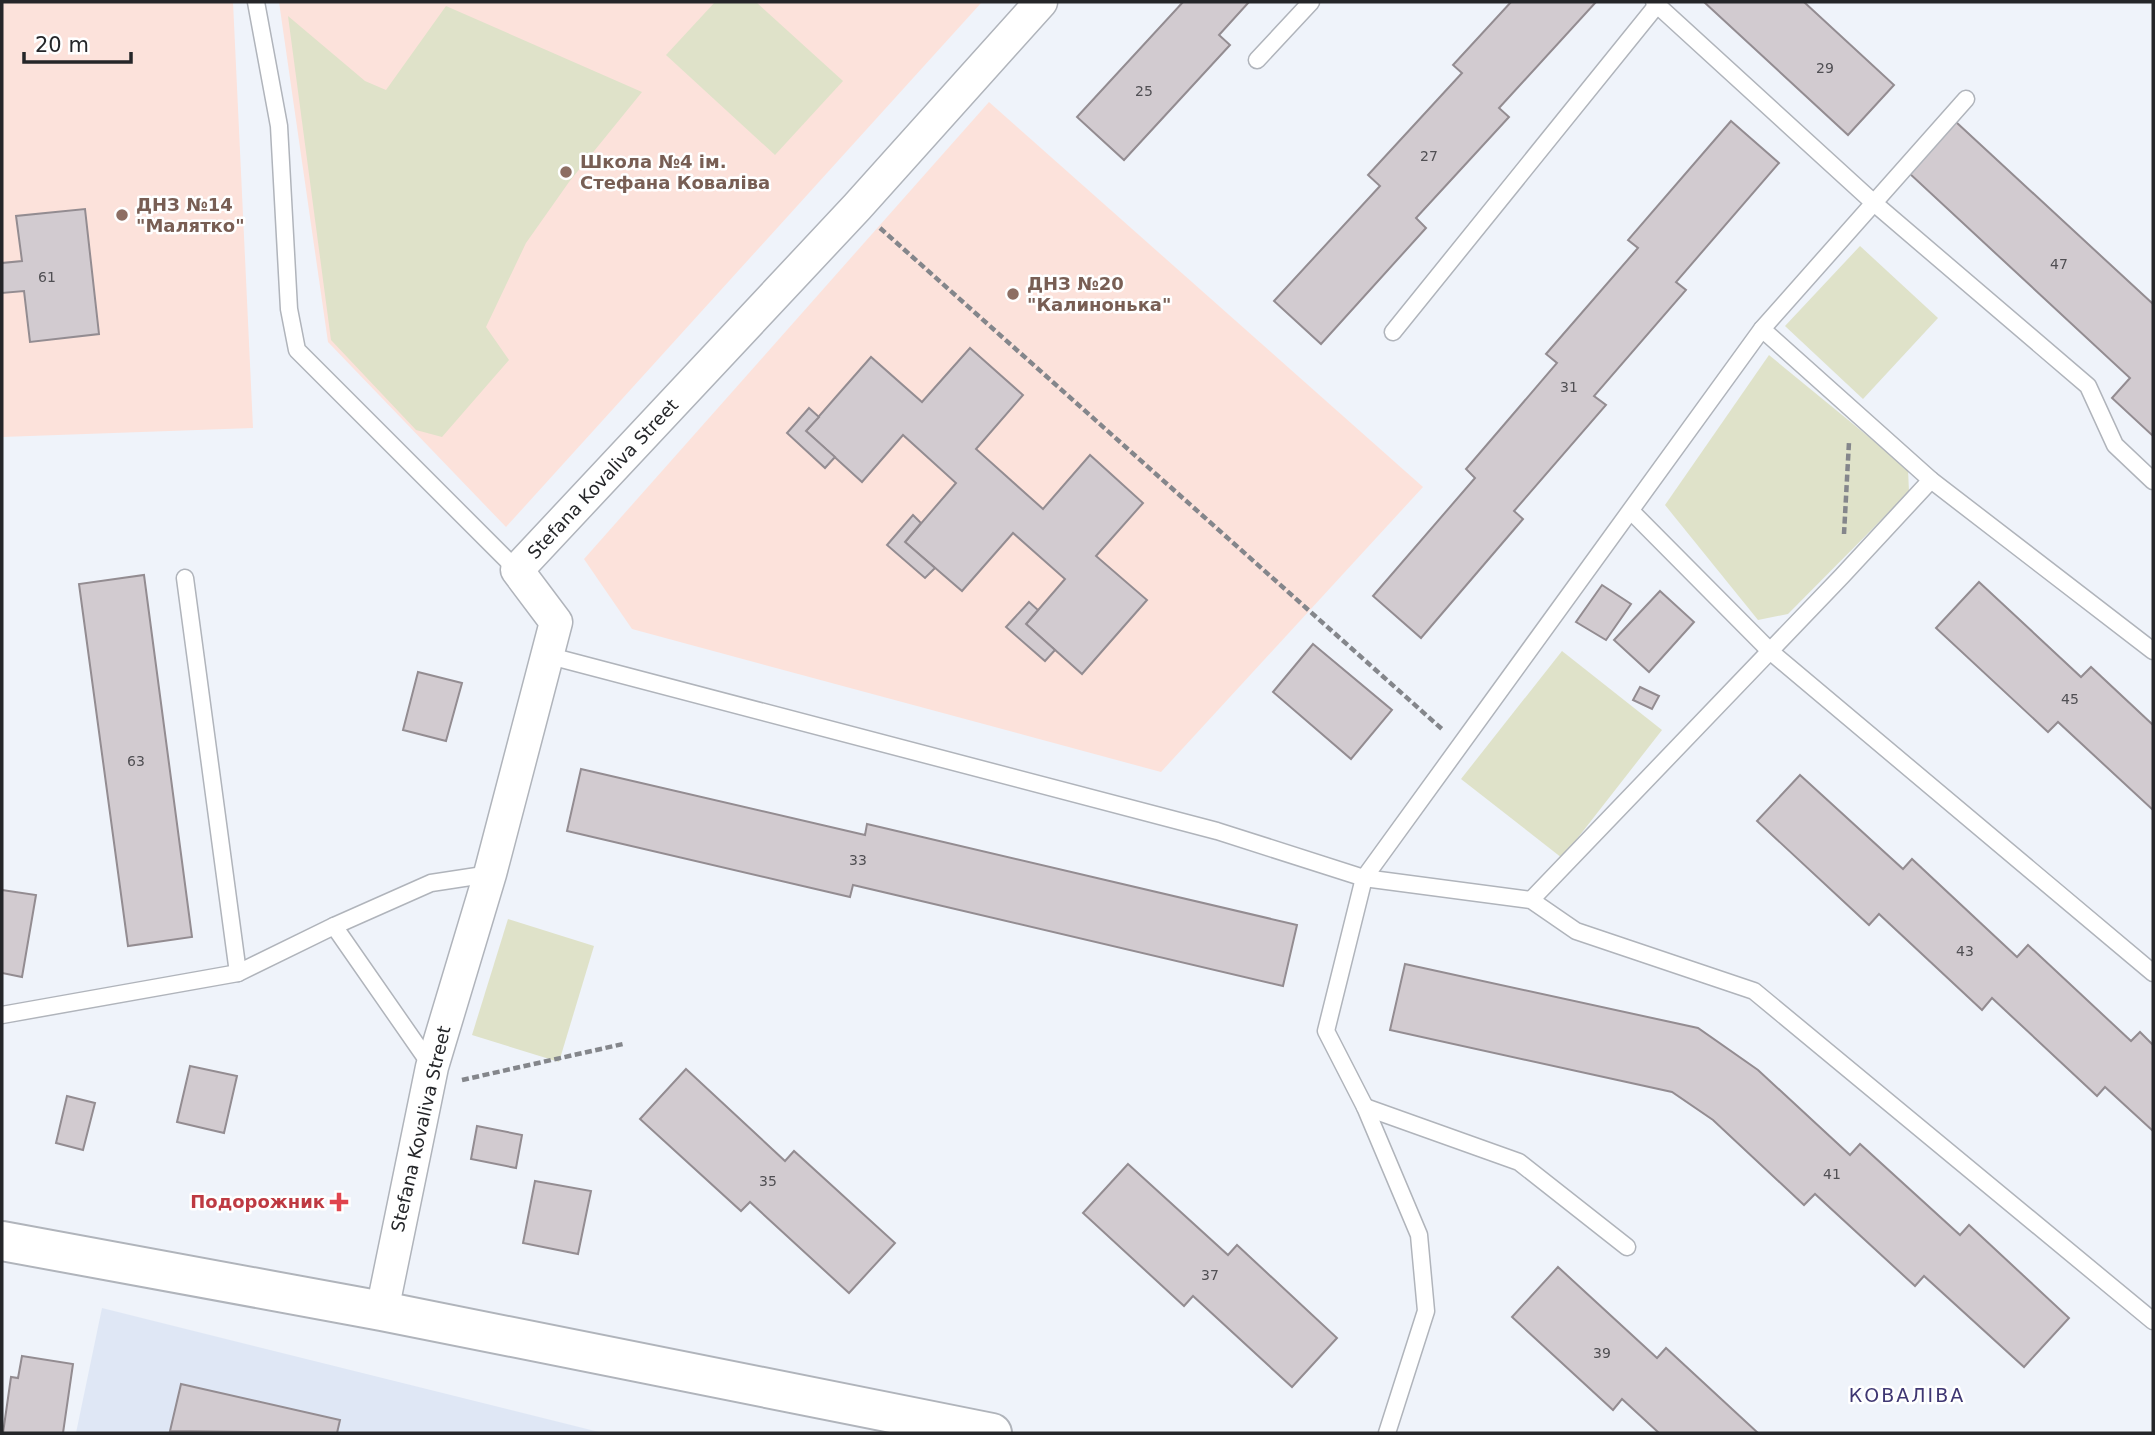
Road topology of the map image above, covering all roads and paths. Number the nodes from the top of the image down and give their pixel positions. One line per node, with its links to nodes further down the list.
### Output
1 (256, 2): 15 (lane)
2 (1041, 2): 8 (street, Stefana Kovaliva Street)
3 (1311, 2): 5 (lane)
4 (1656, 4): 7 (lane); 10 (lane)
5 (1257, 60)
6 (1966, 99): 7 (lane)
7 (1874, 203): 9 (lane); 13 (lane)
8 (856, 207): 15 (street, Stefana Kovaliva Street); 21 (path)
9 (1762, 329): 11 (lane); 14 (lane)
10 (1393, 332)
11 (1850, 409): 12 (lane); 16 (path)
12 (1931, 480): 16 (lane); 18 (lane)
13 (2153, 481)
14 (1632, 512): 19 (lane); 21 (lane)
15 (517, 570): 20 (street, Stefana Kovaliva Street)
16 (1842, 576): 19 (lane)
17 (185, 578): 26 (lane)
18 (2153, 651)
19 (1770, 652): 24 (lane); 27 (lane)
20 (550, 656): 22 (street, Stefana Kovaliva Street); 23 (lane)
21 (1462, 747): 23 (lane)
22 (490, 874): 25 (lane); 30 (street, Stefana Kovaliva Street)
23 (1364, 878): 24 (lane); 31 (lane)
24 (1531, 900): 35 (lane)
25 (334, 926): 26 (lane); 30 (lane)
26 (238, 973): 28 (lane)
27 (2153, 973)
28 (2, 1014)
29 (623, 1044): 30 (path)
30 (429, 1077): 34 (street, Stefana Kovaliva Street)
31 (1365, 1107): 33 (lane); 38 (lane)
32 (2, 1241): 34 (street)
33 (1627, 1247)
34 (382, 1311): 36 (street)
35 (2153, 1321)
36 (890, 1422): 37 (street)
37 (992, 1433)
38 (1387, 1433)

